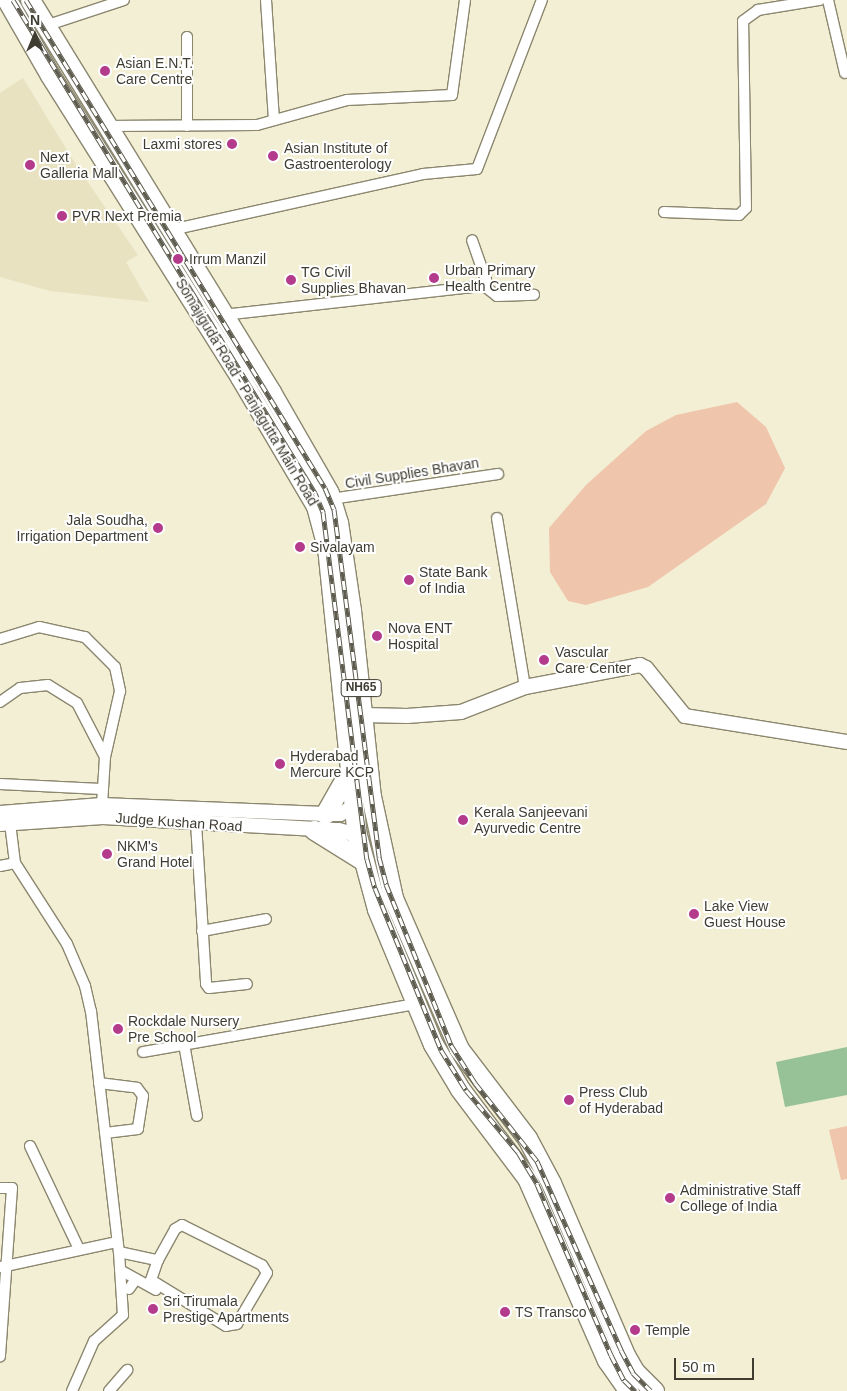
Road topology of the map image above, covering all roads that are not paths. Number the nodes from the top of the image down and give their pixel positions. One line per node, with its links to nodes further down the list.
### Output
1 (7, 0): 24 (highway, Somajiguda Road - Panjagutta Main Road / NH65)
2 (30, 0): 11 (highway, Somajiguda Road - Panjagutta Main Road / NH65)
3 (124, 0): 11 (street)
4 (266, 0): 14 (street)
5 (465, 0): 14 (street)
6 (542, 0): 18 (street)
7 (820, 0): 9 (street)
8 (828, 0): 13 (street)
9 (793, 2): 10 (street)
10 (757, 5): 17 (street)
11 (45, 26): 15 (highway, Somajiguda Road - Panjagutta Main Road / NH65)
12 (187, 37): 16 (street)
13 (845, 73)
14 (274, 120): 16 (street)
15 (107, 126): 16 (street); 18 (highway, Somajiguda Road - Panjagutta Main Road / NH65)
16 (187, 126)
17 (664, 212)
18 (171, 230): 22 (highway, Somajiguda Road - Panjagutta Main Road / NH65)
19 (472, 240): 20 (street)
20 (483, 285): 21 (street); 22 (street)
21 (534, 295)
22 (222, 315): 23 (highway, Somajiguda Road - Panjagutta Main Road / NH65)
23 (299, 438): 24 (highway); 26 (highway, Somajiguda Road - Panjagutta Main Road / NH65)
24 (281, 445): 34 (highway, Somajiguda Road - Panjagutta Main Road / NH65)
25 (498, 474): 26 (street, Civil Supplies Bhavan)
26 (331, 499): 31 (highway, Somajiguda Road - Panjagutta Main Road / NH65)
27 (497, 518): 29 (street)
28 (0, 639): 33 (street)
29 (526, 687): 31 (main road); 32 (main road)
30 (0, 702): 33 (street)
31 (364, 715): 51 (highway, Somajiguda Road - Panjagutta Main Road / NH65)
32 (847, 742)
33 (105, 757): 36 (street)
34 (352, 766): 38 (highway); 38 (highway, Somajiguda Road - Panjagutta Main Road / NH65)
35 (0, 784): 36 (street)
36 (101, 789): 37 (street)
37 (102, 805): 38 (main road, Judge Kushan Road); 39 (main road, Judge Kushan Road)
38 (340, 811): 42 (main road); 43 (highway, Somajiguda Road - Panjagutta Main Road / NH65)
39 (3, 820): 40 (main road, Judge Kushan Road); 45 (street)
40 (196, 823): 41 (main road, Judge Kushan Road); 48 (street)
41 (314, 830): 42 (main road, Judge Kushan Road); 44 (highway)
42 (339, 830): 43 (main road, Judge Kushan Road)
43 (357, 835): 44 (highway, Somajiguda Road - Panjagutta Main Road / NH65)
44 (364, 860): 50 (highway, Somajiguda Road - Panjagutta Main Road / NH65)
45 (15, 863): 46 (street); 55 (street)
46 (0, 866)
47 (266, 919): 48 (street)
48 (202, 931): 49 (street)
49 (247, 984)
50 (415, 1004): 52 (street); 53 (highway, Somajiguda Road - Panjagutta Main Road / NH65)
51 (450, 1029): 53 (highway); 73 (highway, Somajiguda Road - Panjagutta Main Road / NH65)
52 (184, 1044): 54 (street); 56 (street)
53 (433, 1044): 72 (highway, Somajiguda Road - Panjagutta Main Road / NH65)
54 (143, 1052)
55 (99, 1083): 57 (street); 57 (street)
56 (197, 1116)
57 (105, 1133): 60 (street)
58 (30, 1146): 61 (street)
59 (0, 1188): 63 (street)
60 (118, 1247): 61 (street); 62 (street); 64 (street)
61 (79, 1249): 63 (street)
62 (158, 1260): 62 (street)
63 (3, 1267): 68 (street)
64 (120, 1270): 65 (street); 70 (street)
65 (136, 1279): 66 (street); 67 (street)
66 (128, 1289)
67 (188, 1307)
68 (0, 1356)
69 (127, 1370): 71 (street)
70 (72, 1391)
71 (109, 1391)
72 (629, 1391)
73 (654, 1391)

